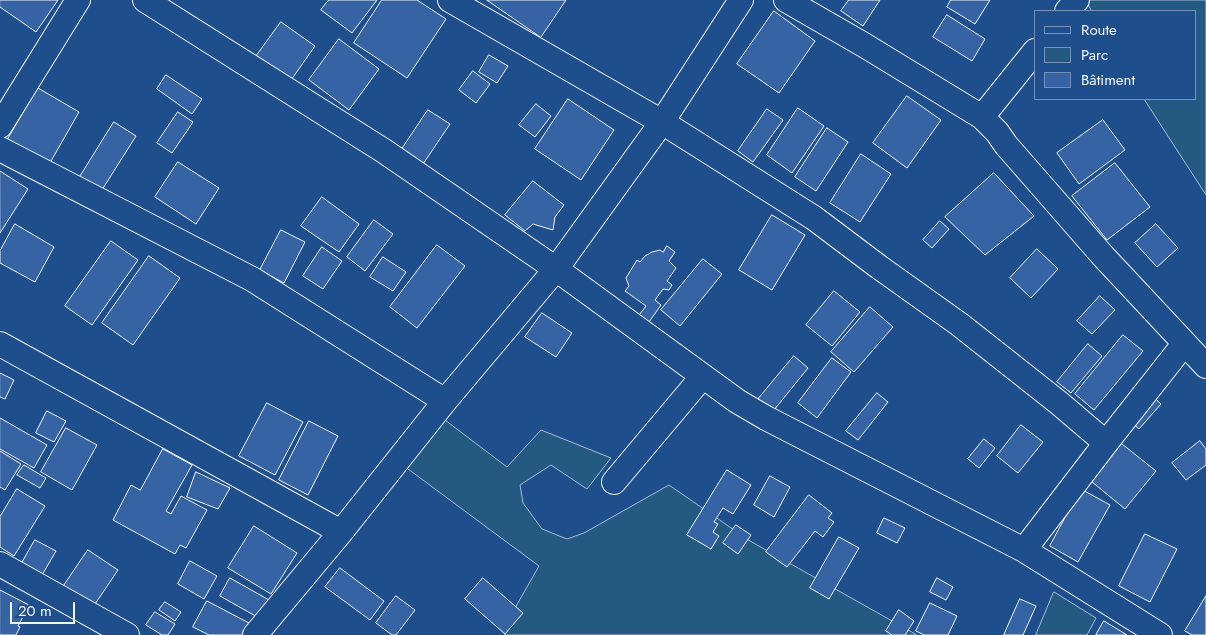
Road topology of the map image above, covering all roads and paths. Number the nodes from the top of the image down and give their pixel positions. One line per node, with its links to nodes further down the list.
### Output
1 (78, 0): 11 (street)
2 (145, 0): 13 (street)
3 (450, 0): 10 (street)
4 (741, 0): 10 (street)
5 (786, 0): 9 (street)
6 (1076, 0): 7 (street)
7 (1068, 10)
8 (1034, 53): 9 (street)
9 (982, 117): 15 (street)
10 (662, 122): 13 (street); 19 (street)
11 (0, 126)
12 (0, 149): 18 (street)
13 (556, 269): 17 (street); 18 (street)
14 (0, 344): 21 (street)
15 (1184, 344): 16 (street); 19 (street)
16 (1206, 366)
17 (703, 376): 20 (street); 22 (street)
18 (445, 401): 21 (street)
19 (1106, 443): 22 (street)
20 (614, 482)
21 (341, 532): 25 (street)
22 (1024, 550): 26 (street)
23 (0, 564): 24 (street)
24 (127, 635)
25 (255, 635)
26 (1160, 635)

